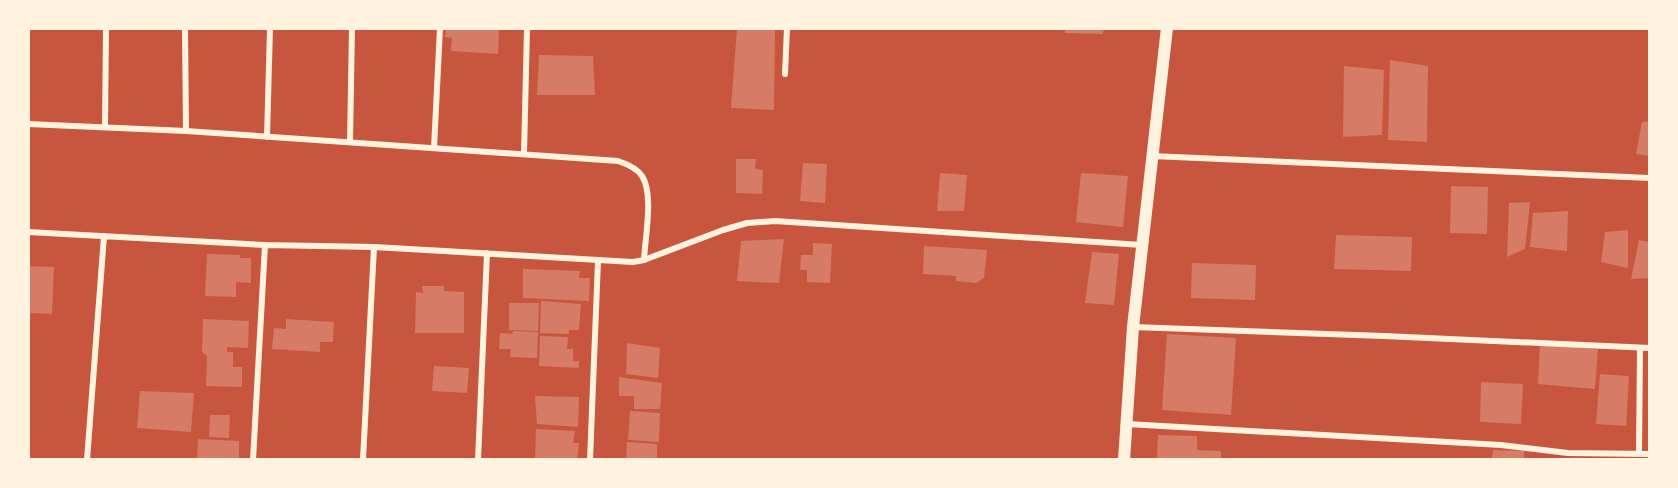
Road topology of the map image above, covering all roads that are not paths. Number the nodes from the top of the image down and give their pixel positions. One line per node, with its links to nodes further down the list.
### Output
1 (106, 28): 11 (street)
2 (186, 28): 12 (street)
3 (270, 28): 13 (street)
4 (352, 28): 14 (street)
5 (440, 28): 15 (street)
6 (527, 28): 16 (street)
7 (786, 28): 9 (street)
8 (1167, 28): 17 (main road)
9 (785, 74)
10 (28, 124): 11 (street)
11 (105, 126): 12 (street)
12 (186, 131): 13 (street)
13 (267, 137): 14 (street)
14 (350, 142): 15 (street)
15 (434, 148): 16 (street)
16 (524, 154): 25 (street)
17 (1151, 156): 18 (street); 22 (main road)
18 (1650, 178)
19 (28, 232): 20 (street)
20 (104, 236): 21 (street); 34 (street)
21 (266, 244): 23 (street); 35 (street)
22 (1142, 245): 25 (street); 27 (main road)
23 (374, 247): 24 (street); 36 (street)
24 (487, 253): 26 (street); 37 (street)
25 (644, 260): 26 (street)
26 (598, 261): 38 (street)
27 (1133, 327): 28 (street); 30 (main road)
28 (1640, 348): 29 (street); 31 (street)
29 (1650, 348)
30 (1126, 424): 33 (street); 39 (main road)
31 (1639, 453): 32 (street); 33 (street)
32 (1650, 454)
33 (1568, 456)
34 (87, 459)
35 (253, 459)
36 (363, 459)
37 (478, 459)
38 (590, 459)
39 (1124, 459)

